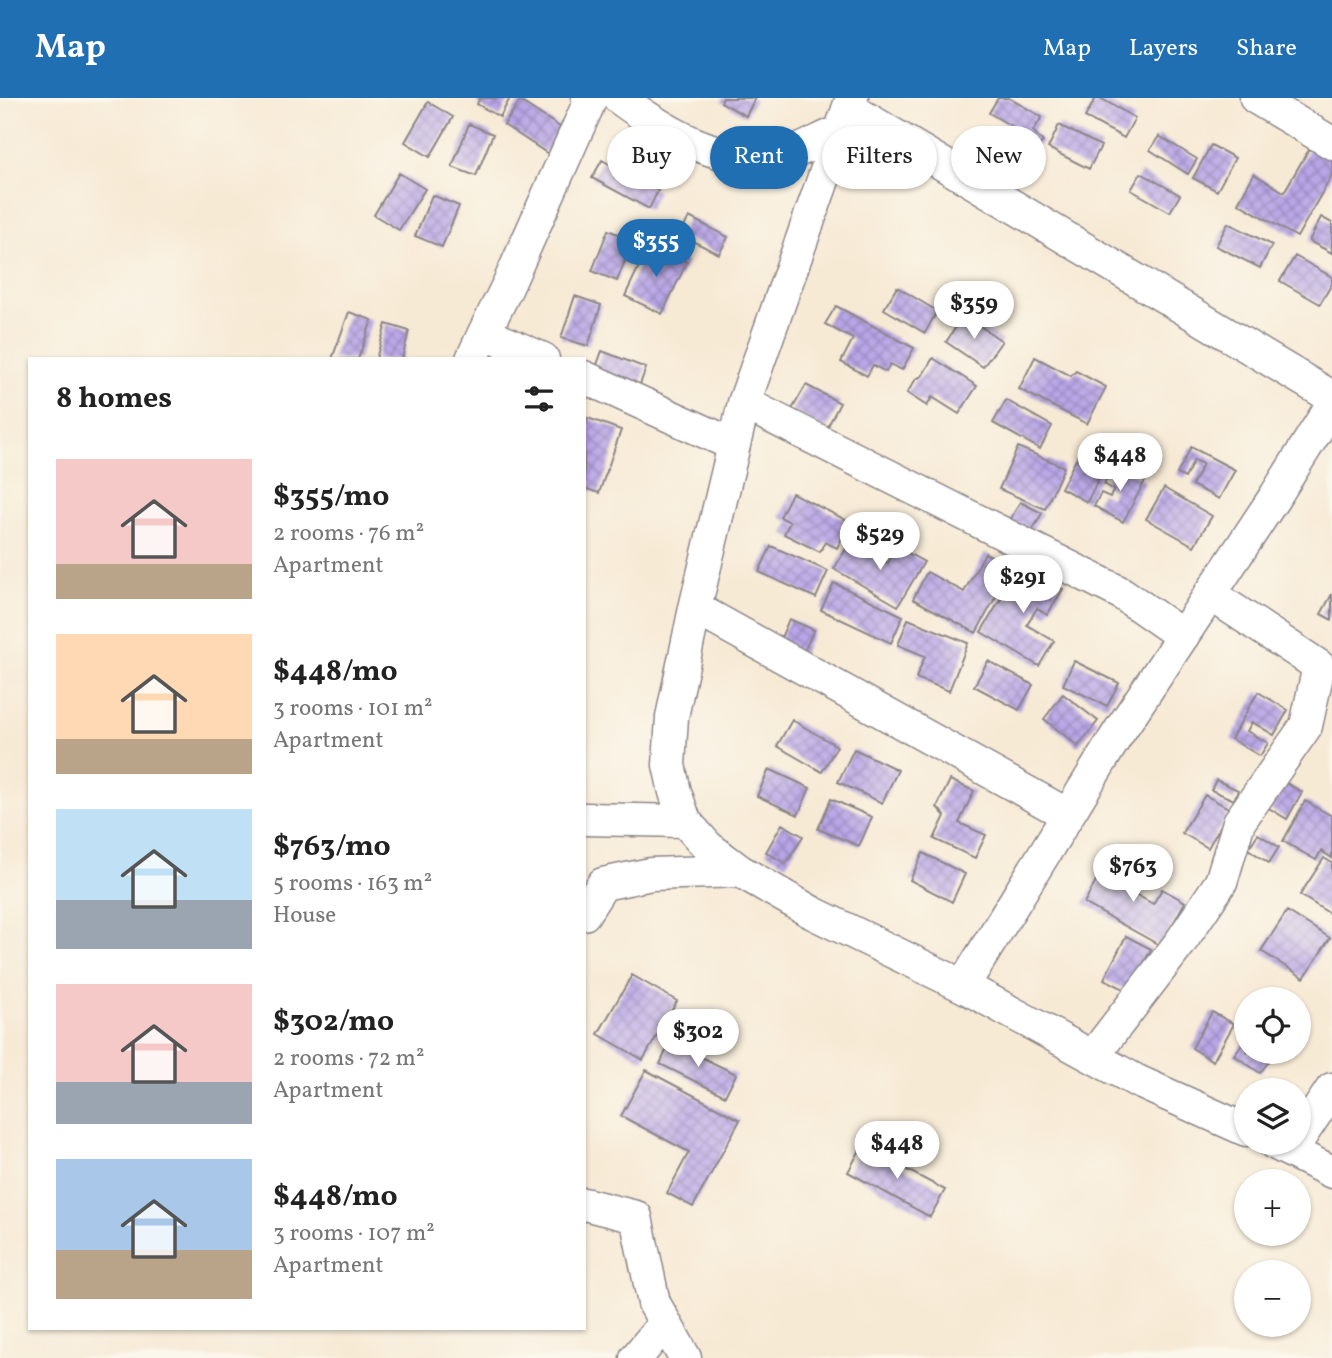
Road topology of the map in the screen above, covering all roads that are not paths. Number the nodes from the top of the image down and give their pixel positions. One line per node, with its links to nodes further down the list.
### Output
1 (587, 98): 6 (street)
2 (619, 98): 4 (street)
3 (1256, 98): 5 (street)
4 (847, 112): 9 (street); 10 (street)
5 (1332, 143)
6 (478, 346): 7 (street)
7 (533, 357)
8 (586, 378): 12 (street)
9 (1332, 397)
10 (744, 403): 12 (street); 15 (street)
11 (1332, 405): 13 (street)
12 (734, 445): 14 (street)
13 (1210, 594): 15 (street); 16 (street)
14 (695, 608): 17 (street); 19 (street)
15 (1183, 636): 17 (street)
16 (1326, 669): 23 (street)
17 (1068, 815): 22 (street)
18 (586, 819): 19 (street)
19 (685, 821): 20 (street)
20 (740, 871): 21 (street); 22 (street)
21 (586, 911)
22 (963, 986): 23 (street)
23 (1093, 1056): 26 (street)
24 (1332, 1089): 25 (street)
25 (1311, 1116)
26 (1234, 1125)
27 (1306, 1155): 28 (street)
28 (1332, 1172)
29 (586, 1204): 30 (street)
30 (665, 1323): 31 (street); 32 (street)
31 (636, 1358)
32 (684, 1358)

